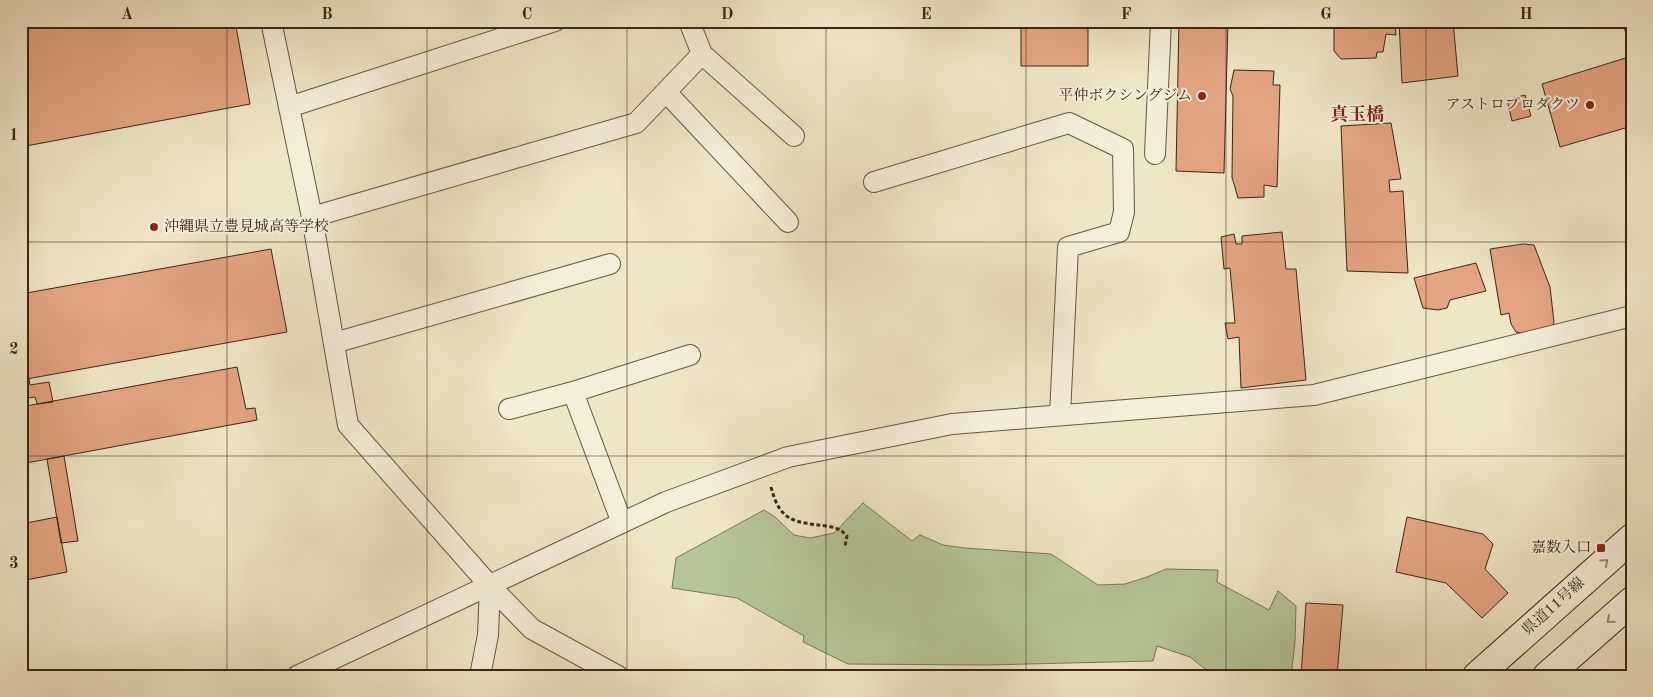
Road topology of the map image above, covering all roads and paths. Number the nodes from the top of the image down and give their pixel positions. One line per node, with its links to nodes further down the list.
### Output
1 (271, 21): 7 (street)
2 (555, 21): 7 (street)
3 (689, 21): 5 (street)
4 (1161, 21): 9 (street)
5 (702, 54): 6 (street); 8 (street)
6 (666, 92): 11 (street); 12 (street)
7 (289, 107): 11 (street)
8 (794, 136)
9 (1155, 154)
10 (874, 182): 19 (street)
11 (312, 217): 15 (street)
12 (788, 222)
13 (610, 264): 15 (street)
14 (1632, 316): 19 (street)
15 (334, 343): 24 (street)
16 (690, 355): 17 (street)
17 (573, 392): 18 (street); 21 (street)
18 (509, 409)
19 (1060, 415): 20 (street)
20 (765, 465): 21 (street); 23 (path)
21 (622, 523): 24 (street)
22 (1632, 538): 29 (main road, 県道11号線, one-way to 22)
23 (845, 546)
24 (490, 586): 26 (street); 27 (street); 28 (street)
25 (1632, 601): 30 (main road, one-way to 30)
26 (296, 676)
27 (480, 676)
28 (618, 676)
29 (1477, 676)
30 (1547, 676)

